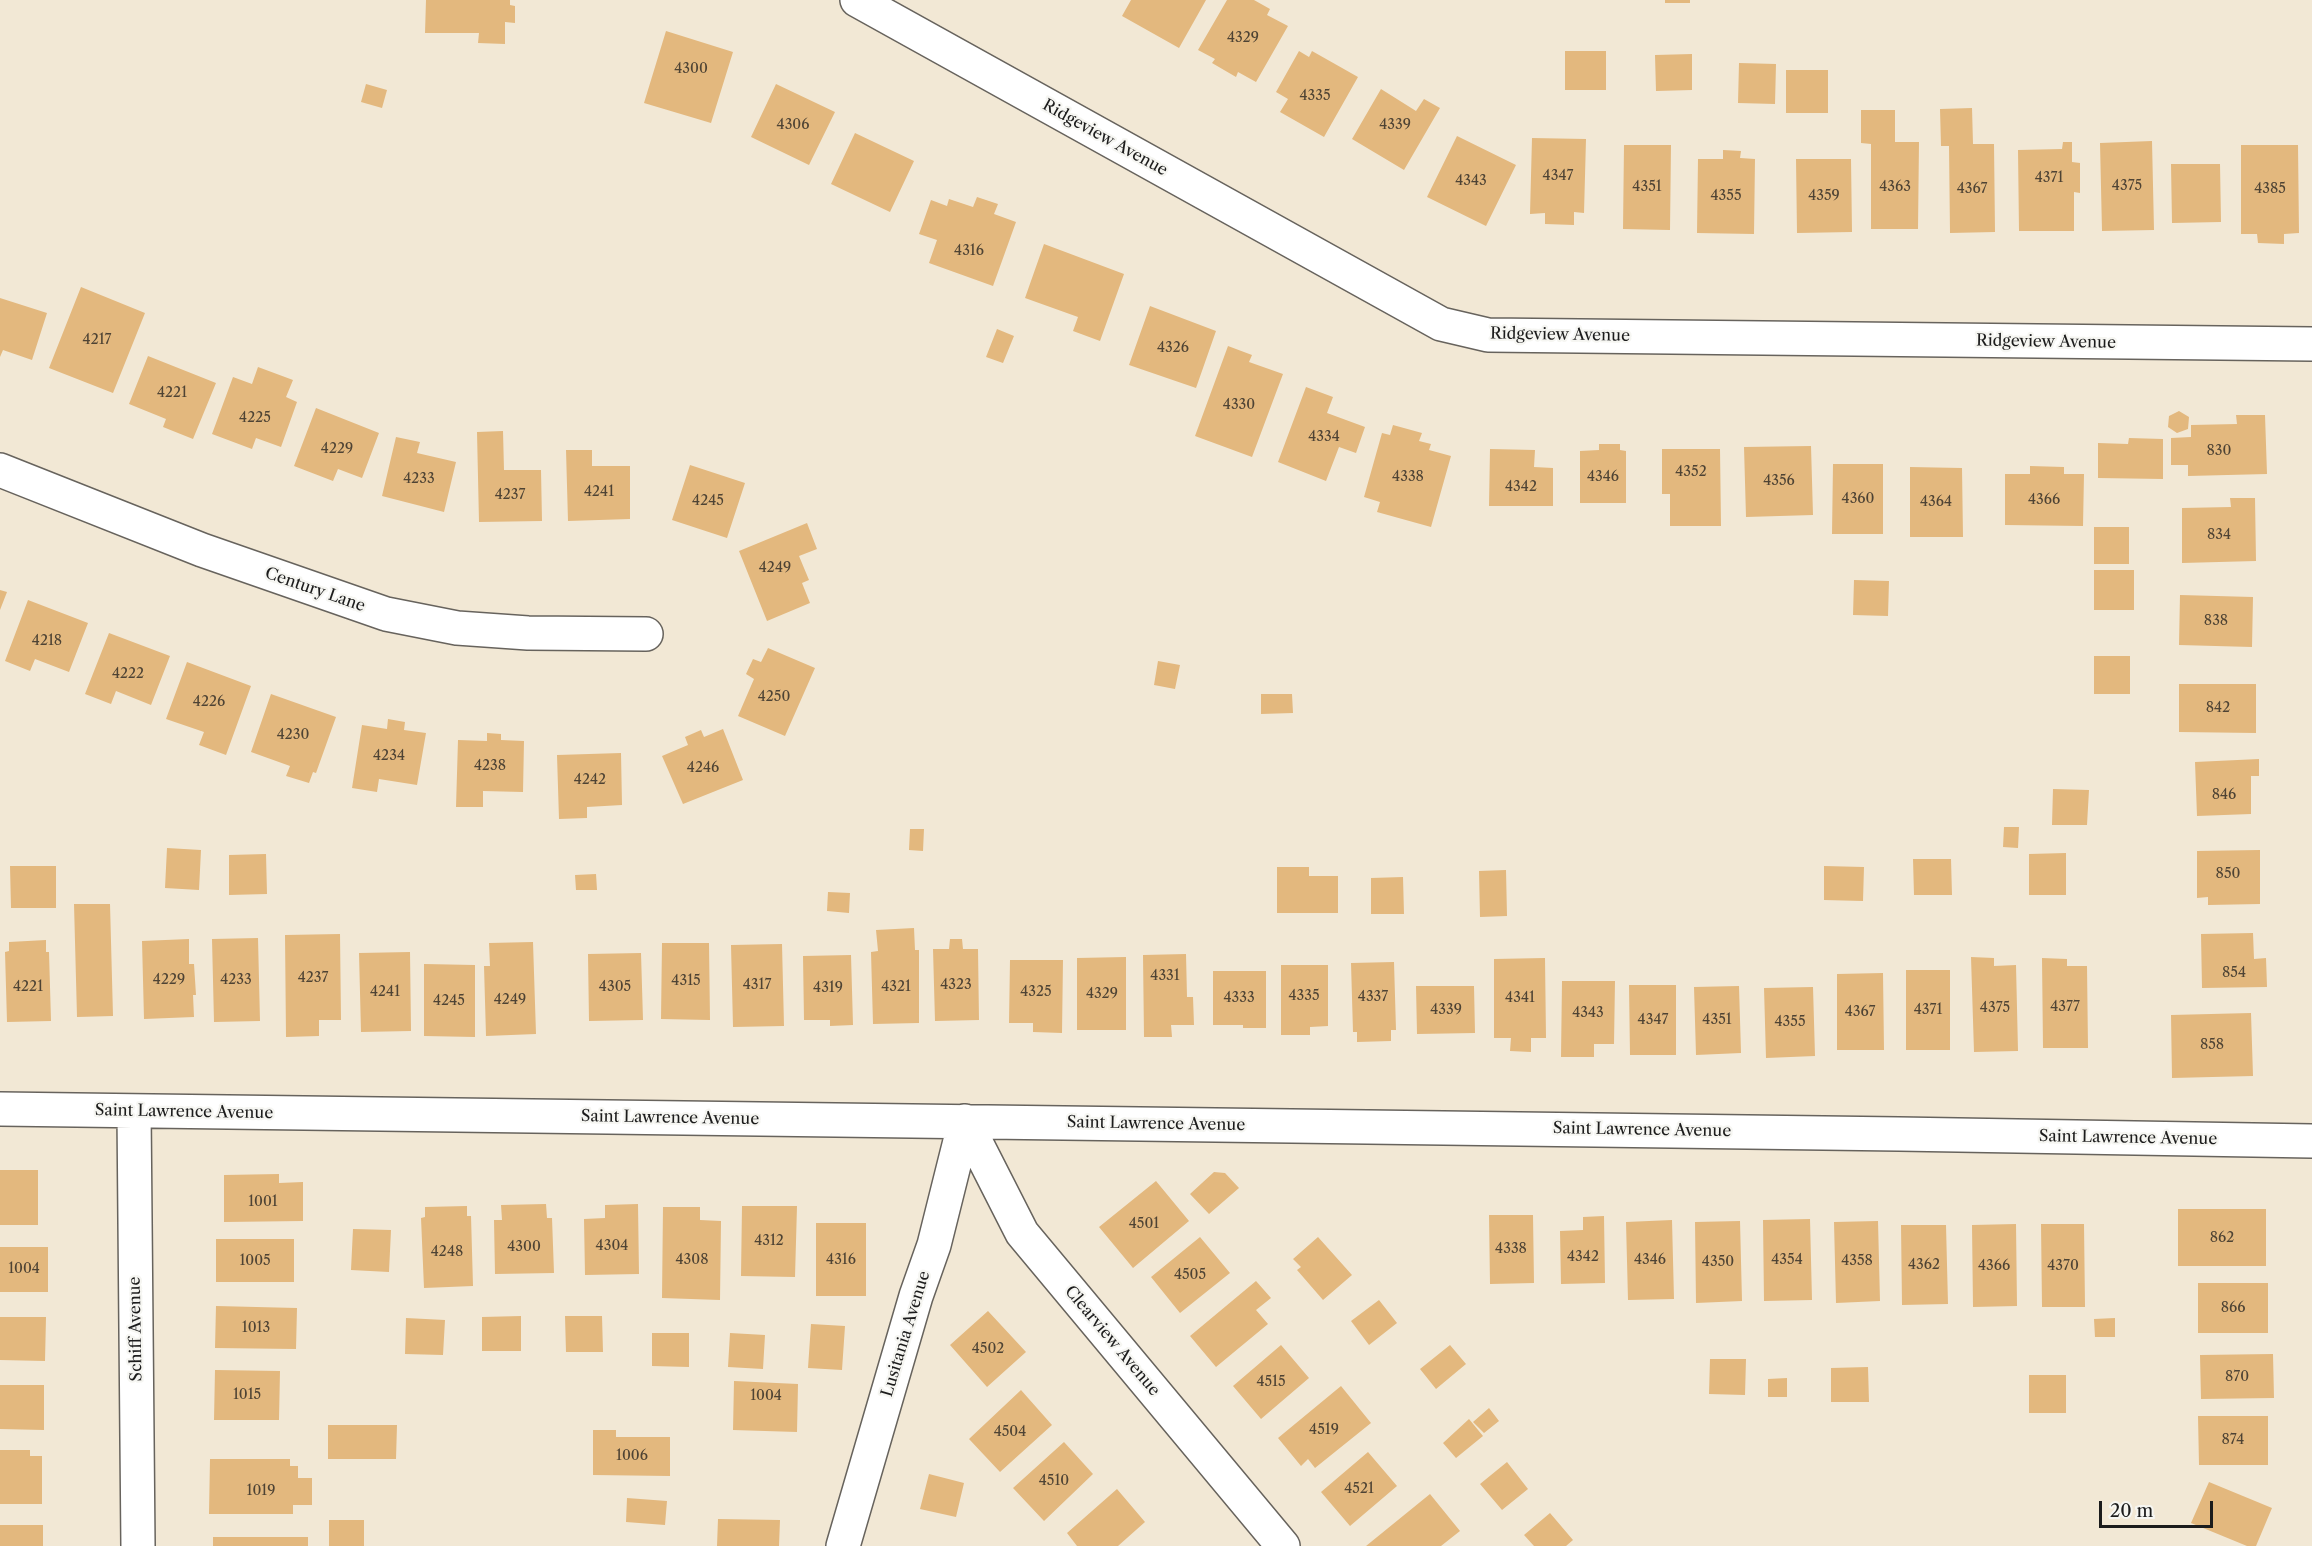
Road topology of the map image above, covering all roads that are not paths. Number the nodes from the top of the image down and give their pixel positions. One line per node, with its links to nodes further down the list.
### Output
1 (857, 0): 2 (street, Ridgeview Avenue)
2 (2312, 344)
3 (0, 470): 4 (street, Century Lane)
4 (646, 634)
5 (0, 1108): 6 (street, Saint Lawrence Avenue)
6 (134, 1111): 7 (street, Saint Lawrence Avenue); 9 (street, Schiff Avenue)
7 (964, 1121): 8 (street, Saint Lawrence Avenue); 10 (street, Lusitania Avenue); 11 (street, Clearview Avenue)
8 (2312, 1142)
9 (138, 1546)
10 (843, 1546)
11 (1283, 1546)

